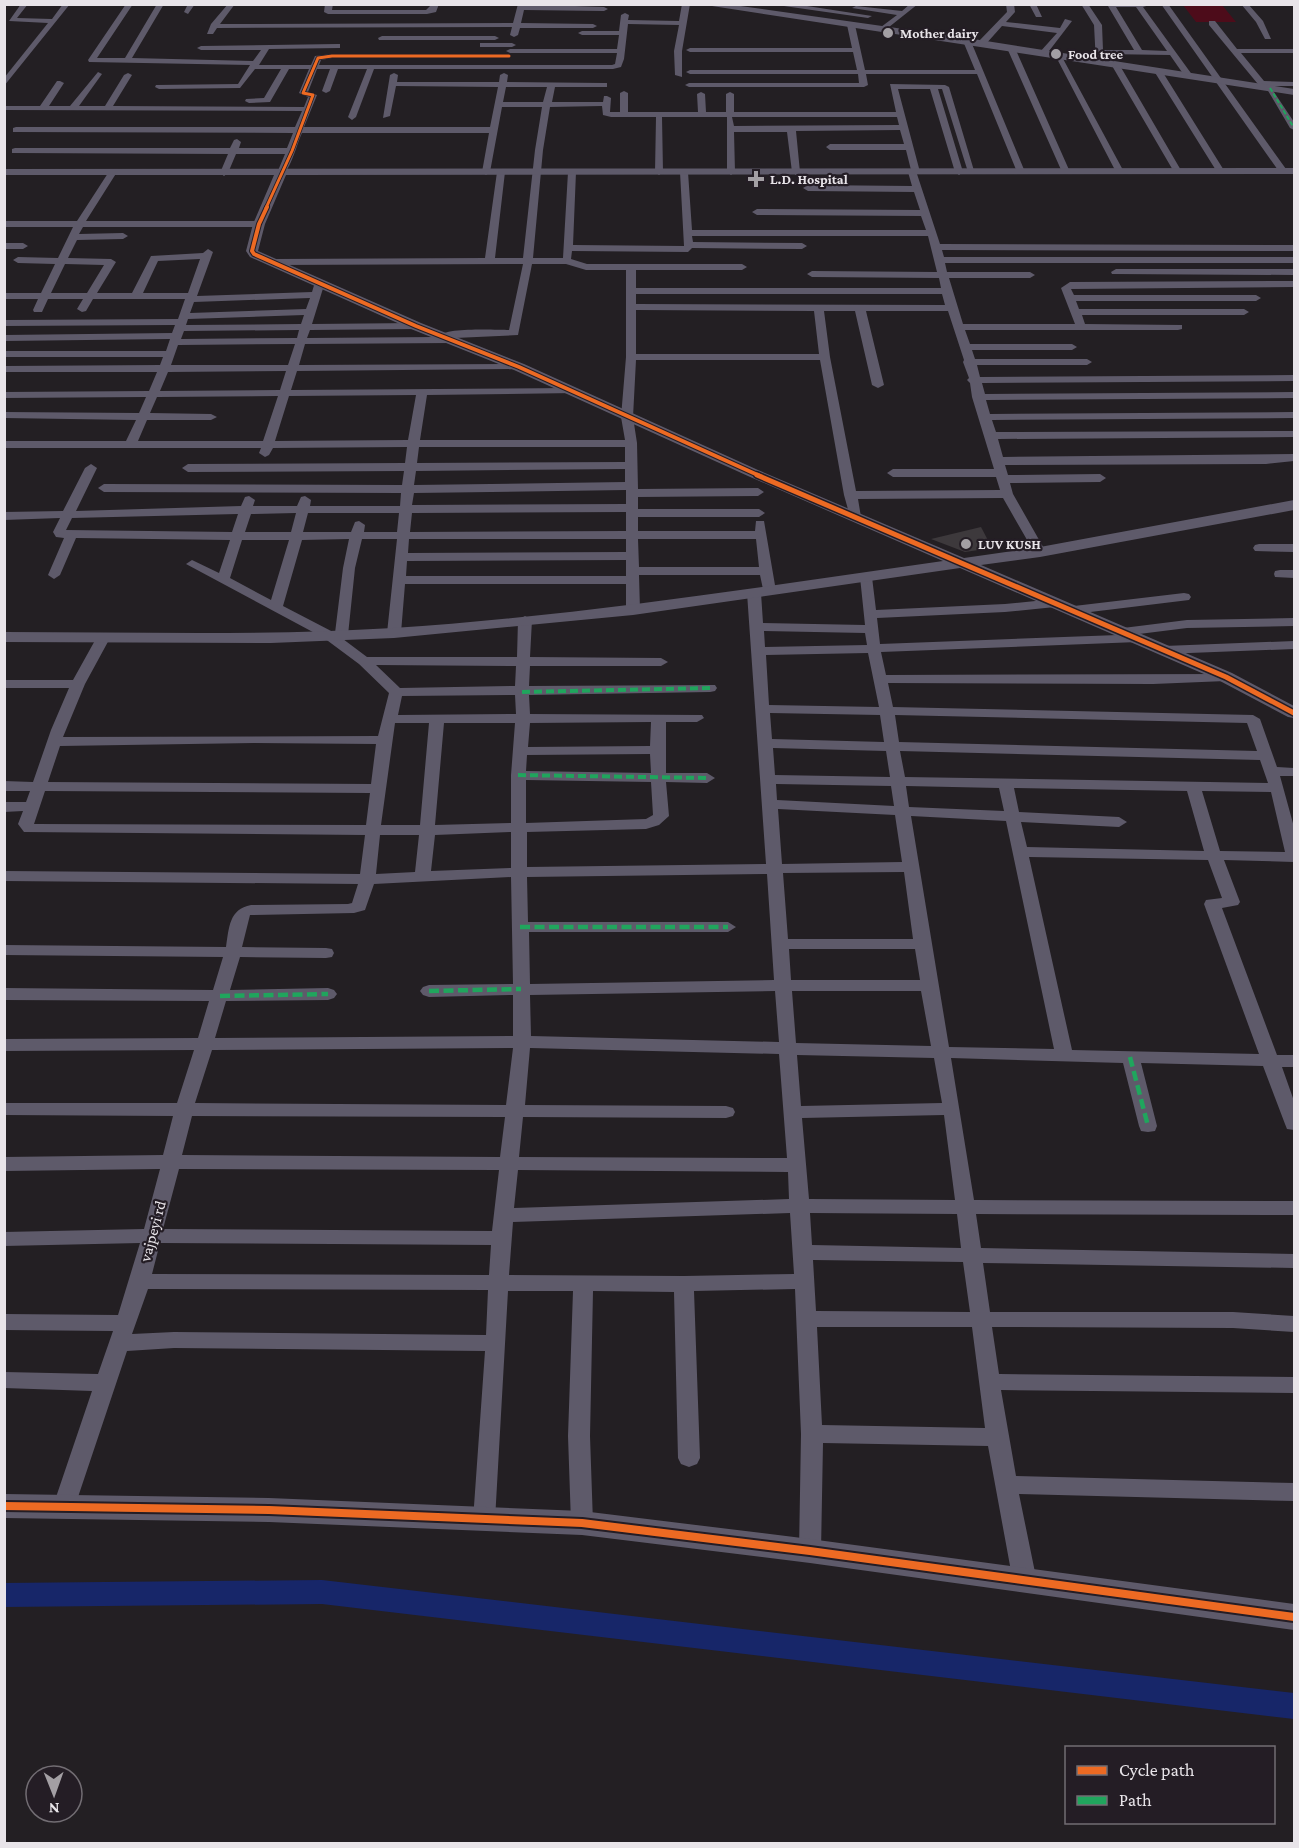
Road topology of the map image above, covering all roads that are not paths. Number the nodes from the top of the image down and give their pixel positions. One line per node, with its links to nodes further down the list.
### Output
1 (25, 4): 29 (street)
2 (67, 4): 29 (street)
3 (130, 4): 65 (street)
4 (161, 4): 65 (street)
5 (232, 4): 35 (street)
6 (686, 4): 32 (street)
7 (703, 4): 28 (street)
8 (773, 4): 24 (street)
9 (816, 4): 24 (street)
10 (829, 4): 25 (street)
11 (915, 4): 25 (street)
12 (1010, 4): 33 (street)
13 (1032, 4): 26 (street)
14 (1084, 4): 63 (street)
15 (1096, 4): 16 (street)
16 (1111, 4): 17 (street); 57 (street)
17 (1138, 4): 18 (street); 59 (street)
18 (1165, 4): 87 (street)
19 (1244, 4): 42 (street)
20 (329, 5): 21 (street)
21 (436, 5)
22 (521, 7): 23 (street); 48 (street)
23 (604, 9)
24 (807, 10): 27 (street); 28 (street)
25 (903, 13): 38 (street)
26 (1039, 15)
27 (868, 16)
28 (791, 18): 34 (street)
29 (54, 21): 93 (street)
30 (1068, 21): 40 (street)
31 (1212, 22): 55 (street)
32 (682, 23): 41 (street); 85 (street)
33 (1000, 23): 40 (street); 47 (street)
34 (851, 25): 38 (street); 54 (street)
35 (213, 26): 37 (street); 51 (street)
36 (593, 26): 48 (street)
37 (391, 27): 39 (street); 46 (street); 48 (street)
38 (884, 29): 45 (street)
39 (376, 30)
40 (1062, 31): 58 (street)
41 (624, 37): 44 (street); 48 (street); 61 (street)
42 (1268, 37)
43 (524, 40): 48 (street)
44 (579, 41)
45 (967, 41): 47 (street); 82 (street)
46 (381, 42): 48 (street); 60 (street)
47 (982, 43): 52 (street)
48 (512, 45): 60 (street); 61 (street); 61 (street); 77 (street); 96 (street)
49 (345, 46): 50 (street)
50 (265, 47): 51 (street); 72 (street)
51 (201, 48): 67 (street)
52 (1011, 48): 58 (street); 163 (street)
53 (690, 50): 54 (street)
54 (857, 50): 69 (street)
55 (1235, 51): 56 (street); 101 (street)
56 (1291, 51): 64 (street)
57 (1139, 52): 59 (street); 63 (street)
58 (1043, 53): 62 (street)
59 (1173, 53): 86 (street)
60 (377, 55): 74 (street)
61 (620, 55)
62 (1057, 56): 63 (street); 164 (street)
63 (1099, 57): 71 (street)
64 (1294, 59)
65 (127, 61): 66 (street)
66 (174, 62): 67 (street); 79 (street)
67 (193, 62): 72 (street)
68 (849, 62): 69 (street)
69 (860, 62): 70 (street); 81 (street)
70 (872, 62)
71 (1115, 64): 78 (street); 165 (street)
72 (255, 65): 73 (street); 88 (street)
73 (286, 67): 74 (street); 91 (street)
74 (314, 67): 75 (street); 111 (street)
75 (335, 67): 76 (street); 102 (street)
76 (371, 68): 77 (street); 123 (street)
77 (395, 68): 94 (street)
78 (1158, 71): 86 (street); 166 (street)
79 (167, 72)
80 (690, 72): 81 (street)
81 (862, 72): 82 (street); 98 (street)
82 (980, 72): 162 (street)
83 (98, 74): 115 (street)
84 (128, 75): 116 (street)
85 (679, 75)
86 (1189, 76): 87 (street)
87 (1216, 79): 101 (street); 148 (street)
88 (246, 80): 89 (street); 107 (street)
89 (256, 80)
90 (267, 81): 91 (street)
91 (277, 81): 108 (street)
92 (60, 83): 114 (street)
93 (4, 84)
94 (393, 84): 96 (street); 122 (street)
95 (1294, 84): 101 (street)
96 (502, 85): 97 (street); 112 (street)
97 (552, 85): 99 (street); 109 (street)
98 (689, 85)
99 (604, 86)
100 (933, 86): 119 (street); 160 (street); 161 (street)
101 (1266, 86): 103 (street); 127 (street)
102 (326, 92)
103 (1294, 92)
104 (624, 93): 120 (street)
105 (701, 94): 121 (street)
106 (730, 94): 124 (street)
107 (152, 97): 108 (street); 116 (street); 117 (street); 133 (street)
108 (265, 100): 111 (street)
109 (546, 104): 112 (street); 120 (street); 153 (street)
110 (764, 104): 118 (street)
111 (309, 105): 117 (street); 129 (street)
112 (498, 105): 134 (street)
113 (4, 108): 114 (street)
114 (43, 108): 115 (street)
115 (73, 108): 116 (street)
116 (108, 108)
117 (254, 109): 128 (street)
118 (764, 114): 119 (street); 124 (street)
119 (900, 114): 126 (street)
120 (624, 115): 121 (street)
121 (702, 115): 124 (street)
122 (386, 116)
123 (352, 117)
124 (729, 117): 130 (street)
125 (660, 119): 155 (street)
126 (904, 127): 131 (street); 143 (street)
127 (1294, 128)
128 (243, 129): 129 (street); 133 (street); 140 (street)
129 (300, 129): 134 (street); 138 (street)
130 (729, 129): 131 (street); 157 (street)
131 (792, 129): 158 (street)
132 (16, 130): 133 (street)
133 (134, 130): 147 (street)
134 (495, 130): 151 (street)
135 (43, 140): 136 (street)
136 (85, 140)
137 (284, 140): 138 (street)
138 (296, 140): 146 (street)
139 (226, 141): 140 (street)
140 (237, 141): 141 (street); 145 (street)
141 (249, 141)
142 (830, 147): 143 (street)
143 (909, 147): 159 (street)
144 (15, 151): 147 (street)
145 (233, 151): 146 (street); 147 (street); 167 (street)
146 (292, 151): 168 (street)
147 (120, 152): 150 (street)
148 (1289, 171): 166 (street)
149 (4, 172): 150 (street)
150 (109, 172): 167 (street); 174 (street)
151 (486, 172): 152 (street); 168 (street)
152 (501, 172): 153 (street); 196 (street)
153 (537, 172): 154 (street); 197 (street)
154 (572, 172): 155 (street); 188 (street)
155 (659, 172): 156 (street)
156 (684, 172): 157 (street); 177 (street)
157 (731, 172): 158 (street)
158 (796, 172): 159 (street)
159 (914, 172): 160 (street); 170 (street)
160 (959, 172): 161 (street)
161 (972, 172): 162 (street)
162 (1021, 172): 163 (street)
163 (1066, 172): 164 (street)
164 (1120, 172): 165 (street)
165 (1178, 172): 166 (street)
166 (1221, 172)
167 (224, 173): 168 (street)
168 (281, 173): 176 (street)
169 (808, 188): 170 (street)
170 (917, 189): 173 (street)
171 (757, 212): 172 (street)
172 (882, 213): 173 (street); 178 (street)
173 (924, 213): 179 (street)
174 (80, 223): 175 (street); 176 (street); 181 (street)
175 (4, 224)
176 (259, 224): 199 (street)
177 (687, 233): 178 (street); 190 (street)
178 (887, 233): 179 (street)
179 (930, 233): 186 (street)
180 (123, 236): 181 (street)
181 (73, 237): 193 (street)
182 (1283, 237): 187 (street)
183 (4, 246): 184 (street)
184 (23, 246)
185 (802, 246): 190 (street)
186 (935, 247): 187 (street); 194 (street)
187 (1101, 247): 189 (street)
188 (567, 248): 190 (street); 198 (street)
189 (1294, 248)
190 (688, 254): 191 (street); 200 (street); 201 (street)
191 (750, 257)
192 (18, 260): 193 (street)
193 (62, 260): 212 (street); 213 (street)
194 (940, 260): 195 (street); 205 (street)
195 (1294, 260)
196 (490, 261): 197 (street); 199 (street)
197 (528, 261): 198 (street); 235 (street)
198 (567, 261): 200 (street)
199 (274, 262): 208 (street)
200 (631, 266): 209 (street)
201 (742, 267)
202 (1116, 272): 203 (street)
203 (1294, 272)
204 (812, 274): 205 (street)
205 (943, 274): 206 (street); 210 (street)
206 (1030, 275)
207 (1294, 284): 216 (street)
208 (318, 288): 215 (street); 224 (street); 228 (street)
209 (632, 291): 210 (street); 218 (street)
210 (946, 291): 221 (street)
211 (4, 296): 212 (street)
212 (46, 296): 213 (street); 223 (street)
213 (92, 296): 214 (street); 222 (street)
214 (136, 296): 215 (street); 215 (street)
215 (190, 298): 233 (street)
216 (1068, 298): 217 (street); 225 (street)
217 (1256, 298)
218 (632, 307): 219 (street); 241 (street)
219 (819, 308): 220 (street); 242 (street)
220 (860, 308): 221 (street); 252 (street)
221 (952, 308): 230 (street)
222 (82, 309)
223 (38, 310)
224 (310, 312): 229 (street); 233 (street)
225 (1074, 312): 226 (street); 231 (street)
226 (1244, 312)
227 (4, 323): 233 (street)
228 (416, 326): 229 (street); 235 (street)
229 (306, 327): 233 (street); 236 (street)
230 (958, 327): 231 (street); 237 (street)
231 (1081, 327): 232 (street)
232 (1178, 327)
233 (179, 329): 234 (street); 236 (street); 240 (street)
234 (4, 338)
235 (447, 338): 236 (street); 247 (street)
236 (301, 342): 246 (street)
237 (966, 347): 238 (street); 243 (street)
238 (1072, 347)
239 (4, 354): 240 (street)
240 (170, 354): 248 (street)
241 (631, 357): 242 (street); 264 (street)
242 (825, 357): 293 (street)
243 (968, 362): 244 (street); 251 (street)
244 (1087, 362)
245 (233, 367): 246 (street); 248 (street); 256 (street)
246 (293, 367): 247 (street); 257 (street)
247 (519, 367): 253 (street)
248 (165, 368): 249 (street); 255 (street)
249 (4, 369)
250 (1294, 378): 251 (street)
251 (973, 380): 260 (street)
252 (878, 385)
253 (571, 391): 254 (street); 264 (street)
254 (422, 392): 257 (street); 271 (street)
255 (153, 393): 256 (street); 258 (street); 263 (street)
256 (221, 393): 257 (street); 266 (street)
257 (285, 393): 270 (street)
258 (4, 395)
259 (1294, 395): 260 (street)
260 (978, 398): 265 (street)
261 (4, 415): 263 (street)
262 (1294, 415): 265 (street)
263 (143, 416): 266 (street); 273 (street)
264 (627, 417): 269 (street); 281 (street)
265 (984, 417): 268 (street)
266 (204, 431): 270 (street); 273 (street); 278 (street)
267 (1294, 434): 268 (street)
268 (989, 436): 280 (street)
269 (631, 443): 271 (street); 275 (street)
270 (268, 444): 271 (street); 279 (street)
271 (413, 444): 276 (street)
272 (4, 445): 273 (street)
273 (130, 445)
274 (1294, 458): 280 (street)
275 (632, 465): 276 (street); 290 (street)
276 (410, 467): 279 (street); 289 (street)
277 (91, 468): 303 (street)
278 (188, 468): 279 (street); 285 (street)
279 (260, 468): 286 (street)
280 (1000, 471): 282 (street); 283 (street); 292 (street)
281 (753, 473): 291 (street); 304 (street)
282 (893, 473)
283 (1100, 478)
284 (104, 488): 285 (street)
285 (179, 488): 286 (street); 300 (street)
286 (252, 489): 287 (street); 295 (street)
287 (309, 489): 288 (street); 296 (street)
288 (367, 489): 289 (street); 297 (street)
289 (408, 489): 290 (street); 298 (street)
290 (632, 489): 291 (street); 299 (street)
291 (758, 492): 301 (street)
292 (1008, 494): 293 (street); 315 (street)
293 (850, 495): 304 (street)
294 (1294, 505): 315 (street)
295 (247, 510): 296 (street); 300 (street); 311 (street)
296 (302, 510): 297 (street); 305 (street)
297 (362, 510): 298 (street); 306 (street)
298 (405, 510): 299 (street); 307 (street)
299 (632, 511): 301 (street); 312 (street)
300 (168, 512): 303 (street); 310 (street)
301 (759, 513): 308 (street)
302 (4, 516): 303 (street)
303 (67, 516): 309 (street)
304 (855, 517): 318 (street)
305 (297, 534): 306 (street); 311 (street); 331 (street)
306 (357, 534): 307 (street); 339 (street)
307 (403, 535): 312 (street); 317 (street)
308 (762, 535): 312 (street); 320 (street)
309 (71, 536): 310 (street); 323 (street)
310 (161, 536): 311 (street)
311 (237, 536): 326 (street)
312 (632, 536): 316 (street)
313 (1259, 548): 314 (street)
314 (1294, 548)
315 (1040, 552): 318 (street)
316 (633, 556): 317 (street); 324 (street)
317 (401, 557): 327 (street)
318 (962, 563): 325 (street); 330 (street)
319 (192, 564): 326 (street)
320 (767, 571): 324 (street); 328 (street)
321 (1280, 574): 322 (street)
322 (1294, 574)
323 (54, 575)
324 (633, 576): 327 (street); 332 (street)
325 (866, 577): 328 (street); 335 (street)
326 (223, 579): 331 (street)
327 (399, 580): 338 (street)
328 (762, 592): 332 (street); 337 (street)
329 (1184, 597): 333 (street)
330 (1055, 603): 333 (street); 335 (street)
331 (276, 606): 339 (street)
332 (633, 610): 334 (street)
333 (1074, 610): 340 (street)
334 (525, 620): 338 (street); 349 (street)
335 (872, 621): 337 (street); 344 (street)
336 (1294, 622): 340 (street)
337 (757, 627): 346 (street)
338 (394, 633): 339 (street)
339 (335, 635): 342 (street); 347 (street)
340 (1130, 635): 344 (street); 345 (street)
341 (4, 637): 342 (street)
342 (103, 638): 353 (street)
343 (1294, 645): 345 (street)
344 (873, 650): 346 (street); 351 (street)
345 (1164, 650): 350 (street)
346 (758, 651): 357 (street)
347 (364, 661): 349 (street); 355 (street)
348 (661, 662): 349 (street)
349 (523, 663): 356 (street)
350 (1226, 677): 351 (street); 359 (street)
351 (882, 679): 358 (street)
352 (4, 684): 353 (street)
353 (78, 684): 366 (street)
354 (710, 688): 356 (street)
355 (396, 692): 356 (street); 363 (street)
356 (522, 692): 360 (street)
357 (763, 709): 358 (street); 367 (street)
358 (887, 711): 368 (street); 371 (street)
359 (1294, 713)
360 (523, 717): 361 (street); 364 (street); 370 (street)
361 (659, 718): 362 (street); 369 (street)
362 (697, 718)
363 (389, 719): 364 (street); 365 (street)
364 (437, 719): 393 (street)
365 (384, 740): 366 (street); 384 (street)
366 (54, 742): 381 (street)
367 (766, 743): 368 (street); 377 (street)
368 (892, 746): 371 (street); 378 (street)
369 (657, 750): 370 (street); 375 (street)
370 (519, 751): 374 (street)
371 (1266, 756): 372 (street)
372 (1271, 771): 373 (street); 383 (street)
373 (1294, 772)
374 (518, 775): 375 (street); 391 (street)
375 (658, 777): 376 (street); 391 (street)
376 (707, 778)
377 (768, 779): 378 (street); 385 (street)
378 (897, 782): 379 (street); 388 (street)
379 (1005, 782): 382 (street); 389 (street)
380 (4, 786): 381 (street)
381 (40, 786): 384 (street); 386 (street)
382 (1193, 787): 383 (street); 395 (street)
383 (1277, 788): 396 (street)
384 (379, 789): 392 (street)
385 (770, 804): 388 (street); 398 (street)
386 (33, 806): 387 (street); 392 (street)
387 (4, 807)
388 (904, 810): 389 (street); 397 (street)
389 (1012, 817): 390 (street); 394 (street)
390 (1119, 822)
391 (519, 829): 393 (street); 399 (street)
392 (374, 830): 393 (street); 402 (street)
393 (429, 830): 401 (street)
394 (1020, 852): 395 (street); 422 (street)
395 (1214, 856): 396 (street); 424 (street)
396 (1294, 856)
397 (912, 867): 398 (street); 406 (street)
398 (776, 870): 399 (street); 405 (street)
399 (519, 872): 401 (street); 403 (street)
400 (4, 876): 402 (street)
401 (423, 877): 402 (street)
402 (367, 879): 408 (street, vajpeyi rd)
403 (520, 927): 404 (street); 412 (street)
404 (728, 927)
405 (781, 944): 406 (street); 410 (street)
406 (923, 944): 411 (street)
407 (4, 950): 408 (street)
408 (233, 952): 409 (street); 416 (street, vajpeyi rd)
409 (326, 953)
410 (784, 985): 411 (street); 412 (street); 420 (street)
411 (929, 986): 421 (street)
412 (521, 989): 413 (street); 417 (street)
413 (429, 991)
414 (4, 994): 416 (street)
415 (328, 994): 416 (street)
416 (220, 996): 419 (street, vajpeyi rd)
417 (522, 1042): 419 (street); 420 (street); 430 (street)
418 (4, 1045): 419 (street)
419 (204, 1045): 429 (street, vajpeyi rd)
420 (787, 1048): 421 (street); 432 (street)
421 (942, 1052): 422 (street); 428 (street)
422 (1064, 1056): 423 (street)
423 (1130, 1057): 424 (street); 434 (street)
424 (1271, 1061): 425 (street); 426 (street)
425 (1294, 1061)
426 (1290, 1100): 433 (street)
427 (4, 1109): 429 (street)
428 (952, 1109): 432 (street); 440 (street)
429 (184, 1111): 430 (street); 435 (street, vajpeyi rd)
430 (514, 1111): 431 (street); 437 (street)
431 (726, 1112)
432 (794, 1112): 438 (street)
433 (1294, 1124)
434 (1148, 1126)
435 (171, 1162): 436 (street); 437 (street); 443 (street, vajpeyi rd)
436 (4, 1164)
437 (509, 1164): 438 (street); 442 (street)
438 (798, 1165): 439 (street)
439 (800, 1206): 440 (street); 442 (street); 446 (street)
440 (965, 1207): 441 (street); 447 (street)
441 (1294, 1208)
442 (503, 1215): 444 (street)
443 (150, 1236): 444 (street); 445 (street); 449 (street, vajpeyi rd)
444 (501, 1238): 451 (street)
445 (4, 1239)
446 (803, 1252): 447 (street); 450 (street)
447 (972, 1254): 448 (street); 455 (street)
448 (1294, 1261)
449 (140, 1281): 451 (street); 458 (street, vajpeyi rd)
450 (805, 1281): 453 (street); 454 (street)
451 (498, 1282): 452 (street); 459 (street)
452 (583, 1283): 453 (street); 472 (street)
453 (684, 1284): 466 (street)
454 (806, 1319): 455 (street); 464 (street)
455 (981, 1320): 457 (street); 461 (street)
456 (4, 1322): 458 (street)
457 (1294, 1324)
458 (124, 1333): 459 (street); 462 (street, vajpeyi rd)
459 (496, 1343): 471 (street)
460 (4, 1380): 462 (street)
461 (989, 1382): 463 (street); 465 (street)
462 (106, 1383): 470 (street, vajpeyi rd)
463 (1294, 1385)
464 (812, 1434): 465 (street); 473 (street)
465 (997, 1437): 467 (street)
466 (689, 1458)
467 (1007, 1485): 468 (street); 474 (street)
468 (1294, 1492)
469 (4, 1506): 470 (street)
470 (64, 1506): 471 (street)
471 (484, 1520): 472 (street)
472 (582, 1523): 473 (street)
473 (810, 1551): 474 (street)
474 (1025, 1582): 475 (street)
475 (1294, 1617)

